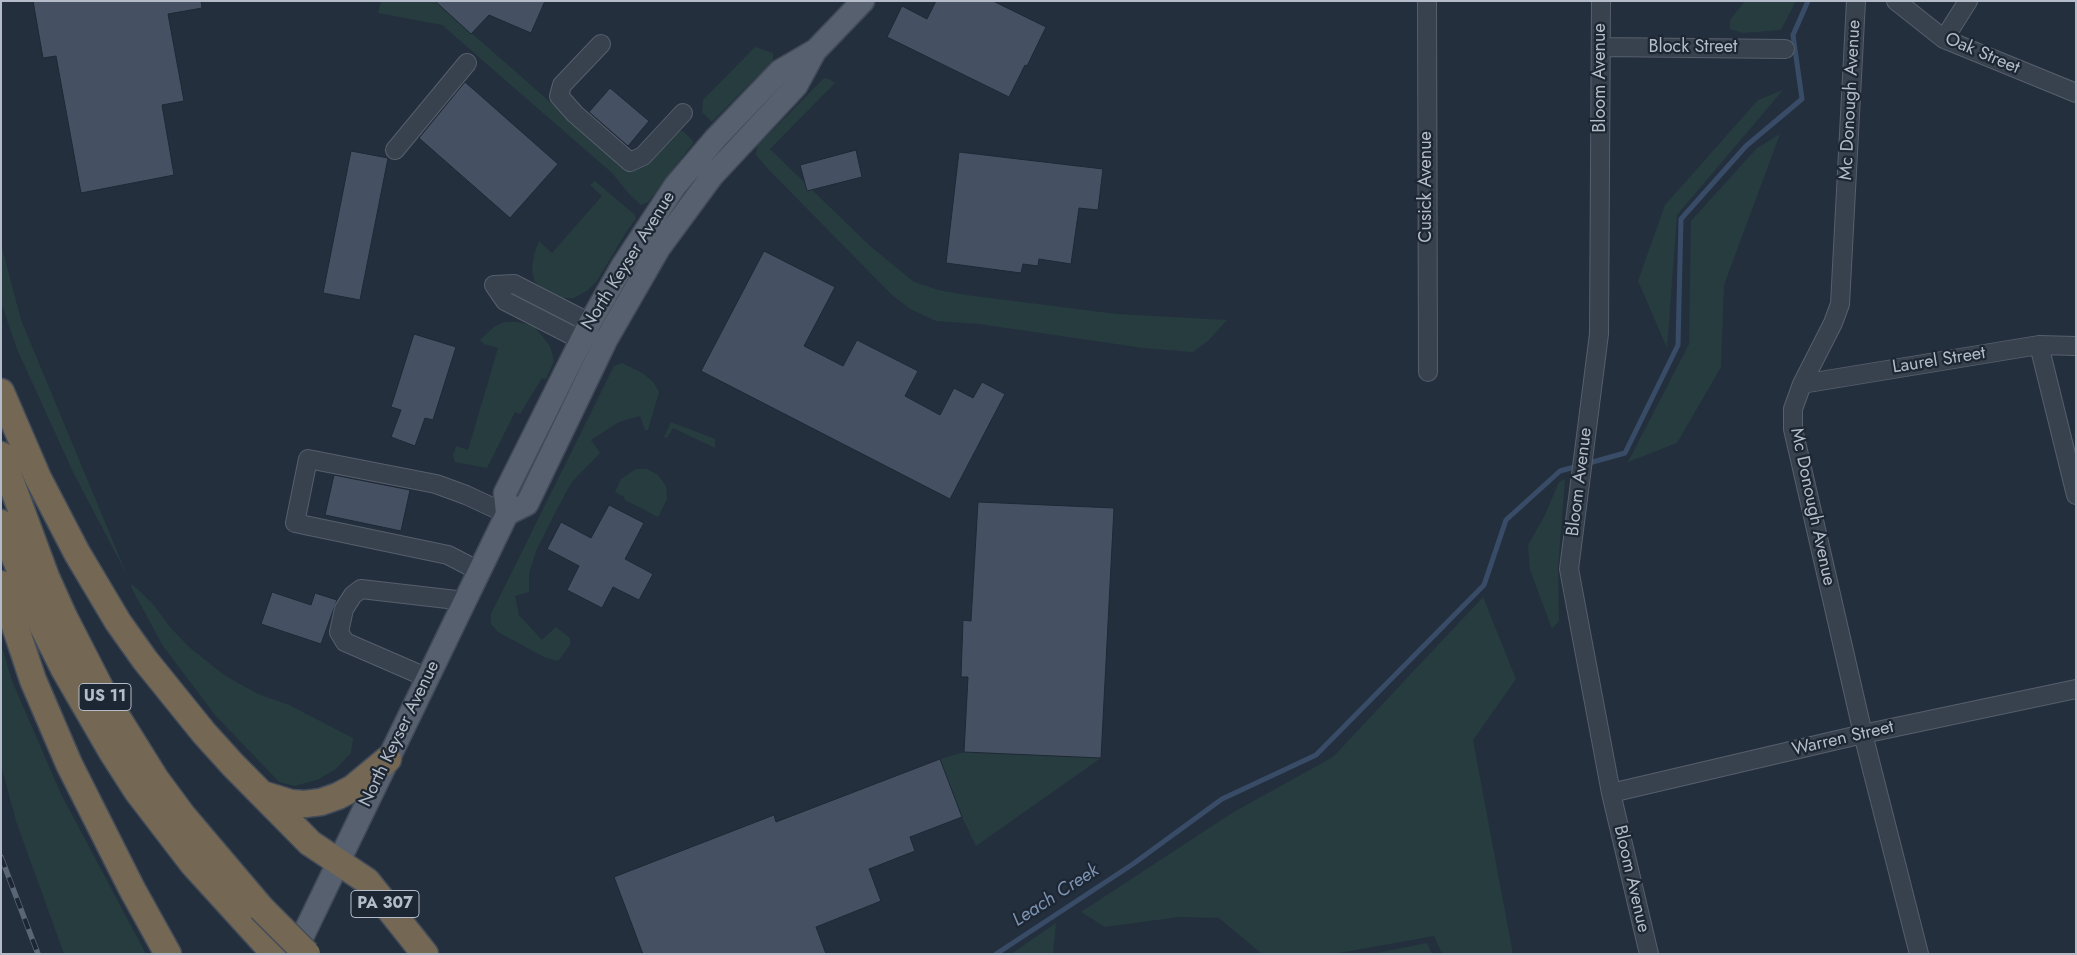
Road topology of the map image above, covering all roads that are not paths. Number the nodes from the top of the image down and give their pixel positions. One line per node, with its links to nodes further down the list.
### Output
1 (863, 1): 11 (main road, North Keyser Avenue)
2 (1427, 1): 20 (street, Cusick Avenue)
3 (1601, 1): 9 (street, Bloom Avenue)
4 (1856, 1): 21 (street, Mc Donough Avenue)
5 (1896, 1): 7 (street, Oak Street)
6 (1968, 1): 7 (street)
7 (1944, 39): 13 (street, Oak Street)
8 (600, 44): 14 (street)
9 (1602, 47): 10 (street, Block Street); 34 (street, Bloom Avenue)
10 (1785, 49)
11 (816, 50): 16 (main road, North Keyser Avenue); 17 (main road, North Keyser Avenue)
12 (467, 63): 15 (street)
13 (2076, 93)
14 (683, 113)
15 (395, 150)
16 (586, 332): 17 (street); 25 (main road, North Keyser Avenue)
17 (606, 340): 25 (main road, North Keyser Avenue)
18 (2040, 345): 19 (street, Laurel Street); 21 (street, Laurel Street); 24 (street)
19 (2076, 346)
20 (1428, 372)
21 (1802, 384): 32 (street, Mc Donough Avenue)
22 (1, 392): 35 (highway)
23 (1, 455): 37 (highway, US 11)
24 (2076, 495)
25 (507, 514): 27 (main road, North Keyser Avenue); 27 (street)
26 (1, 523): 37 (highway, US 11)
27 (479, 571): 29 (main road, North Keyser Avenue)
28 (1, 584): 38 (highway)
29 (465, 601): 30 (main road, North Keyser Avenue); 30 (street)
30 (428, 678): 33 (main road, North Keyser Avenue)
31 (2076, 689): 32 (street, Warren Street)
32 (1863, 734): 34 (street, Warren Street); 44 (street, Mc Donough Avenue)
33 (388, 759): 35 (highway); 36 (main road, North Keyser Avenue)
34 (1611, 793): 43 (street, Bloom Avenue)
35 (262, 794): 36 (highway)
36 (338, 862): 40 (main road, North Keyser Avenue / PA 307); 42 (highway, PA 307)
37 (256, 918): 39 (highway, US 11); 41 (highway, US 11, bridge)
38 (168, 954)
39 (275, 954)
40 (294, 954)
41 (308, 954)
42 (425, 954)
43 (1649, 954)
44 (1919, 954)

